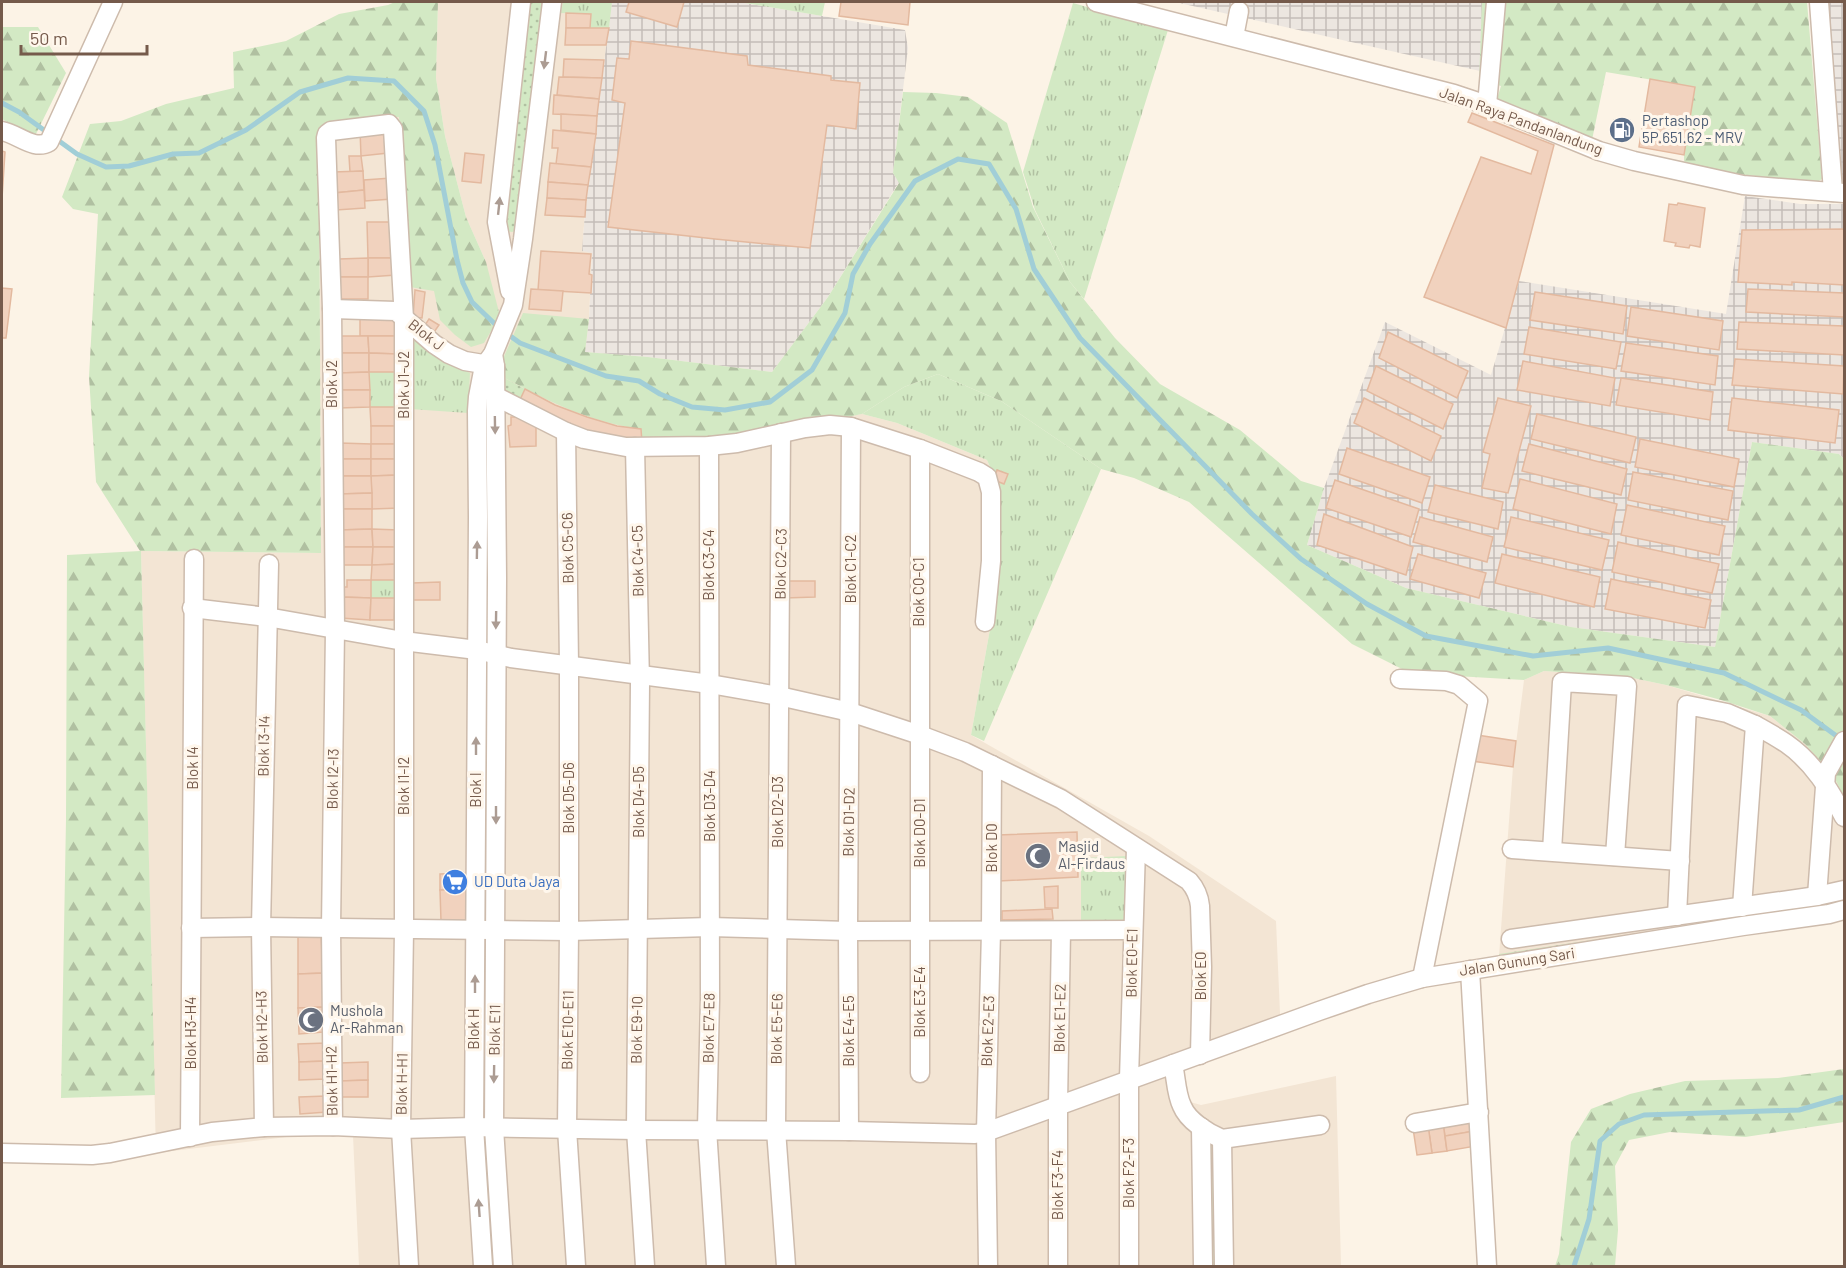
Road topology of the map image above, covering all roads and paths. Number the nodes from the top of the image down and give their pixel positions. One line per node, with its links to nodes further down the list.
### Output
1 (113, 2): 10 (street)
2 (520, 2): 13 (street, one-way to 2)
3 (552, 2): 14 (street, one-way to 14)
4 (1096, 2): 8 (street, Jalan Raya Pandanlandung)
5 (1496, 2): 9 (street)
6 (1819, 2): 12 (street)
7 (1239, 11): 8 (street)
8 (1234, 37): 9 (street, Jalan Raya Pandanlandung)
9 (1487, 105): 12 (street, Jalan Raya Pandanlandung)
10 (2, 131)
11 (326, 138): 16 (street, Blok J2); 17 (street, Blok J1-J2)
12 (1839, 193)
13 (499, 237): 14 (street); 15 (street)
14 (523, 239): 15 (street)
15 (513, 305): 18 (street)
16 (332, 309): 17 (street, Blok J); 31 (street, Blok J2)
17 (404, 319): 18 (street, Blok J); 32 (street, Blok J1-J2)
18 (492, 359): 19 (street, Blok E11); 33 (street, Blok I, one-way to 18)
19 (495, 396): 21 (street); 34 (street, Blok E11, one-way to 34)
20 (851, 427): 22 (street); 25 (street); 40 (street, Blok C1-C2)
21 (566, 432): 24 (street); 35 (street, Blok C5-C6)
22 (781, 433): 23 (street); 39 (street, Blok C2-C3)
23 (709, 446): 24 (street); 38 (street, Blok C3-C4)
24 (635, 447): 36 (street, Blok C4-C5)
25 (920, 449): 30 (street); 42 (street, Blok C0-C1)
26 (194, 559): 28 (street, Blok I4)
27 (269, 564): 29 (street, Blok I3-I4)
28 (192, 608): 29 (street); 59 (street, Blok I4)
29 (267, 617): 31 (street); 57 (street, Blok I3-I4)
30 (986, 622)
31 (335, 629): 32 (street); 60 (street, Blok I2-I3)
32 (404, 641): 33 (street); 63 (street, Blok I1-I2)
33 (477, 651): 34 (street); 64 (street, Blok I, one-way to 33)
34 (496, 655): 35 (street); 66 (street, Blok E11, one-way to 66)
35 (569, 665): 36 (street); 71 (street, Blok D5-D6)
36 (640, 675): 38 (street); 62 (street, Blok D4-D5)
37 (1400, 680): 74 (street)
38 (710, 684): 39 (street); 58 (street, Blok D3-D4)
39 (779, 696): 40 (street); 61 (street, Blok D2-D3)
40 (850, 712): 42 (street); 67 (street, Blok D1-D2)
41 (1755, 725): 45 (street); 51 (street); 54 (street)
42 (920, 735): 44 (street); 68 (street, Blok D0-D1)
43 (1845, 741): 45 (street)
44 (992, 765): 47 (street); 69 (street, Blok D0)
45 (1824, 783): 46 (street); 53 (street)
46 (1845, 817)
47 (1136, 848): 65 (street, Blok E0-E1); 75 (street, Blok E0)
48 (1512, 849): 49 (street)
49 (1552, 851): 50 (street); 50 (street)
50 (1615, 856): 51 (street)
51 (1680, 861): 56 (street)
52 (1845, 890): 53 (street)
53 (1816, 896): 54 (street)
54 (1742, 907): 56 (street)
55 (1845, 910): 73 (street, Jalan Gunung Sari)
56 (1677, 916): 72 (street)
57 (261, 927): 59 (street); 60 (street); 84 (street, Blok H2-H3)
58 (710, 927): 61 (street); 62 (street); 91 (street, Blok E7-E8)
59 (191, 928): 95 (street, Blok H3-H4)
60 (331, 928): 63 (street); 83 (street, Blok H1-H2)
61 (778, 928): 67 (street); 92 (street, Blok E5-E6)
62 (638, 929): 71 (street); 90 (street, Blok E9-10)
63 (404, 930): 64 (street); 88 (street, Blok H-H1)
64 (475, 930): 66 (street); 85 (street, Blok H, one-way to 64)
65 (1133, 930): 70 (street); 78 (street, Blok E0-E1)
66 (496, 931): 71 (street); 87 (street, Blok E11, one-way to 87)
67 (848, 931): 68 (street); 93 (street, Blok E4-E5)
68 (919, 931): 69 (street); 77 (street, Blok E3-E4)
69 (991, 931): 70 (street); 94 (street, Blok E2-E3)
70 (1061, 931): 79 (street, Blok E1-E2)
71 (569, 932): 89 (street, Blok E10-E11)
72 (1511, 939)
73 (1470, 970): 74 (street, Jalan Gunung Sari); 80 (street)
74 (1422, 978): 75 (street, Jalan Gunung Sari)
75 (1200, 1055): 76 (street, Jalan Gunung Sari)
76 (1173, 1064): 78 (street, Jalan Gunung Sari); 86 (street)
77 (920, 1073)
78 (1129, 1079): 79 (street, Jalan Gunung Sari); 107 (street, Blok F2-F3)
79 (1058, 1104): 94 (street, Jalan Gunung Sari); 106 (street, Blok F3-F4)
80 (1479, 1112): 81 (street); 110 (street)
81 (1415, 1123)
82 (1320, 1125): 96 (street)
83 (333, 1126): 84 (street, Jalan Gunung Sari); 88 (street, Jalan Gunung Sari)
84 (264, 1127): 95 (street, Jalan Gunung Sari)
85 (474, 1127): 87 (street, Jalan Gunung Sari); 88 (street, Jalan Gunung Sari); 99 (street, Blok H, one-way to 85)
86 (1201, 1127): 96 (street); 108 (street)
87 (494, 1128): 89 (street, Jalan Gunung Sari); 100 (street, Blok E11)
88 (401, 1129): 98 (street, Blok H-H1)
89 (567, 1129): 90 (street, Jalan Gunung Sari); 101 (street, Blok E10-E11)
90 (636, 1130): 91 (street, Jalan Gunung Sari); 102 (street, Blok E9-10)
91 (707, 1130): 92 (street, Jalan Gunung Sari); 103 (street, Blok E7-E8)
92 (776, 1130): 93 (street, Jalan Gunung Sari); 104 (street, Blok E5-E6)
93 (849, 1131): 94 (street, Jalan Gunung Sari)
94 (986, 1132): 105 (street, Blok E2-E3)
95 (190, 1137): 97 (street, Jalan Gunung Sari)
96 (1222, 1139): 109 (street)
97 (2, 1153)
98 (409, 1266)
99 (483, 1266)
100 (503, 1266)
101 (576, 1266)
102 (645, 1266)
103 (716, 1266)
104 (786, 1266)
105 (988, 1266)
106 (1058, 1266)
107 (1129, 1266)
108 (1203, 1266)
109 (1224, 1266)
110 (1487, 1266)

